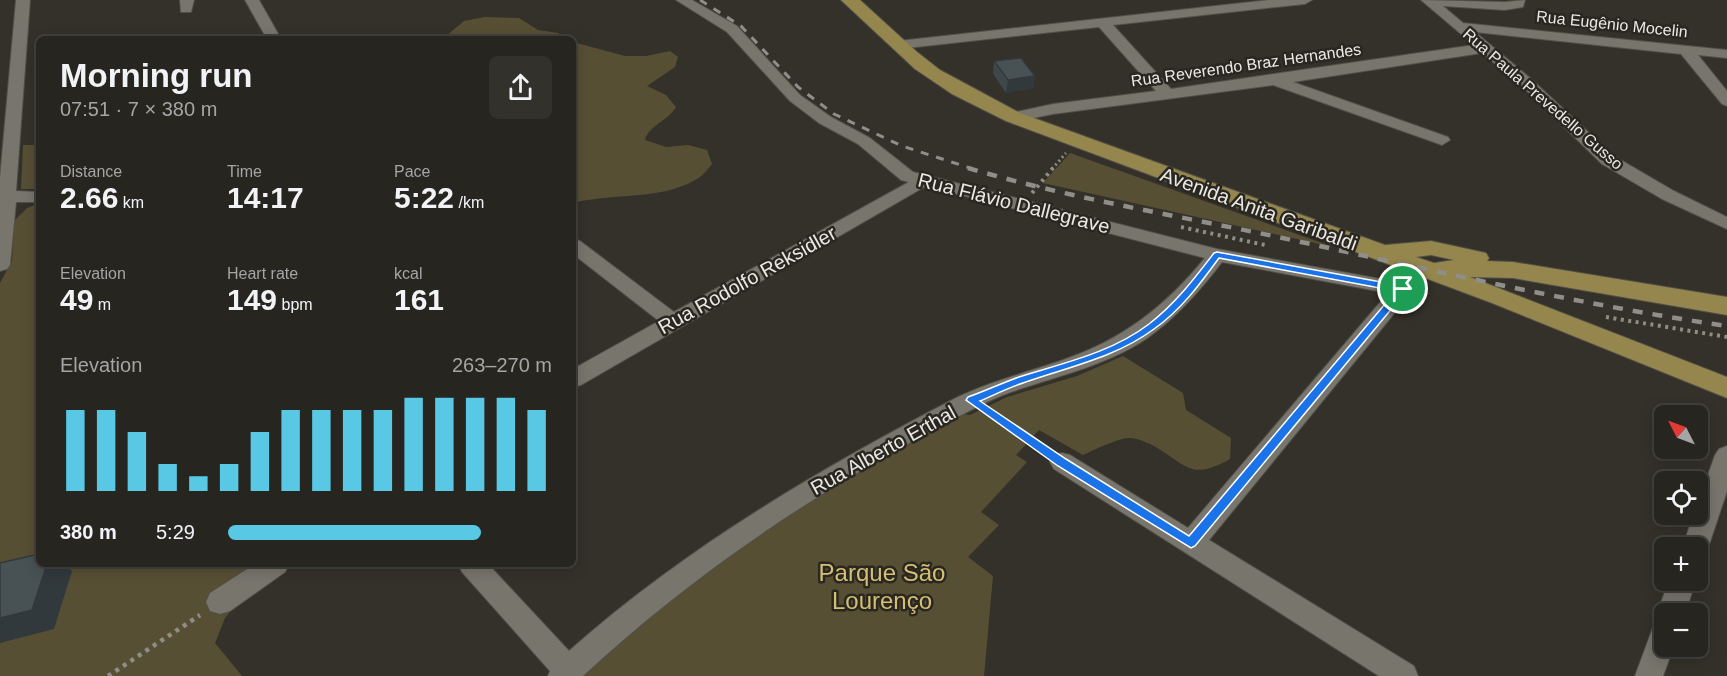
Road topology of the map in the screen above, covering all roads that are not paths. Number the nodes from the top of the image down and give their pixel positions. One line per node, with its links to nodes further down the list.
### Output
1 (23, 0): 16 (street)
2 (252, 0): 11 (street)
3 (683, 0): 23 (street, Rua Flávio Dallegrave)
4 (849, 0): 12 (main road, Avenida Anita Garibaldi)
5 (1305, 0): 7 (street)
6 (1518, 0): 8 (street)
7 (1287, 1): 9 (street)
8 (1428, 1): 10 (street, Rua Paula Prevedello Gusso)
9 (1102, 22): 12 (street); 19 (street)
10 (1457, 26): 13 (street, Rua Paula Prevedello Gusso); 14 (street, Rua Eugênio Mocelin)
11 (272, 36)
12 (898, 45): 21 (main road, Avenida Anita Garibaldi)
13 (1485, 48): 18 (street, Rua Reverendo Braz Hernandes); 26 (street, Rua Paula Prevedello Gusso)
14 (1686, 50): 15 (street, Rua Eugênio Mocelin); 20 (street)
15 (1727, 54)
16 (19, 55): 17 (street); 24 (street)
17 (0, 60)
18 (1276, 81): 19 (street, Rua Reverendo Braz Hernandes); 22 (street)
19 (1168, 94): 21 (street, Rua Reverendo Braz Hernandes)
20 (1727, 101)
21 (1013, 117): 28 (main road, Avenida Anita Garibaldi)
22 (1442, 140)
23 (921, 182): 30 (street, Rua Flávio Dallegrave); 36 (street, Rua Rodolfo Reksidler)
24 (8, 196): 25 (street); 29 (street)
25 (36, 197)
26 (1727, 224)
27 (576, 247): 36 (street)
28 (1380, 253): 31 (main road, Avenida Anita Garibaldi); 32 (main road)
29 (1, 254)
30 (1217, 255): 33 (street, Rua Flávio Dallegrave); 47 (street, Rua Alberto Erthal)
31 (1420, 267): 32 (main road); 33 (street); 34 (main road, Avenida Anita Garibaldi)
32 (1503, 269): 34 (main road); 35 (main road)
33 (1403, 289): 42 (street)
34 (1501, 297): 38 (main road, Avenida Anita Garibaldi)
35 (1727, 306)
36 (672, 321): 37 (street, Rua Rodolfo Reksidler)
37 (576, 377)
38 (1727, 388)
39 (1727, 455): 41 (street)
40 (1062, 462): 42 (street)
41 (1699, 537)
42 (1191, 543): 48 (street)
43 (272, 567): 45 (street)
44 (474, 567): 47 (street)
45 (220, 602)
46 (1656, 657): 49 (street)
47 (564, 673)
48 (1404, 676)
49 (1649, 676)

